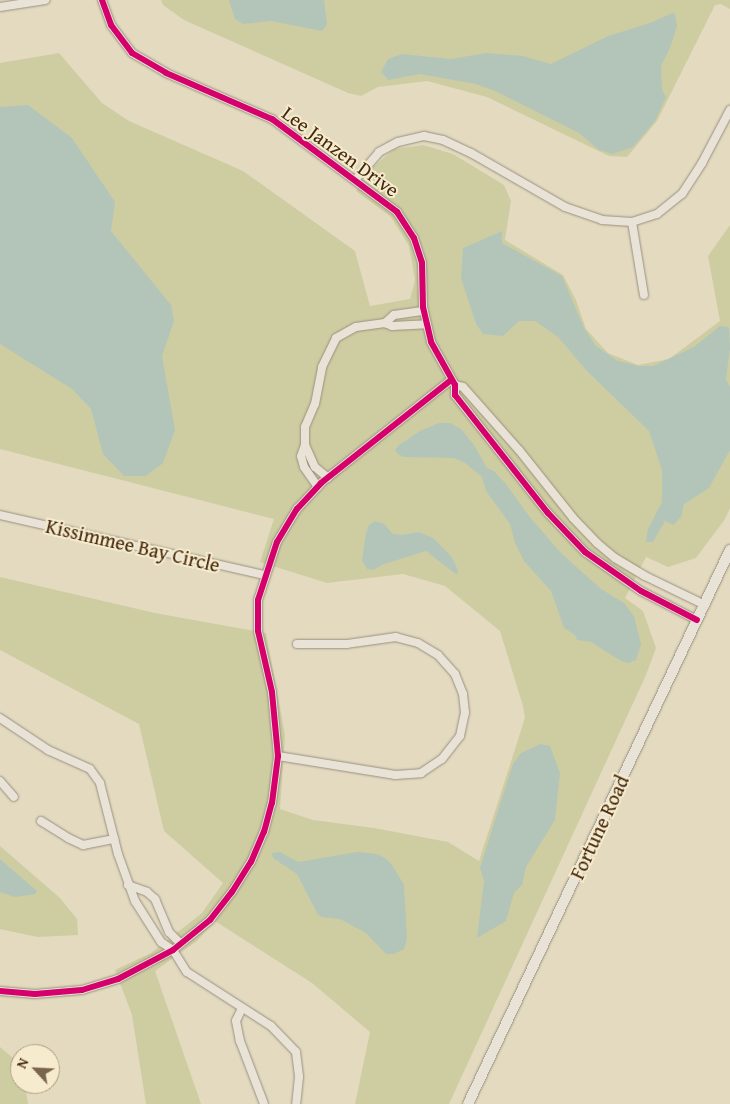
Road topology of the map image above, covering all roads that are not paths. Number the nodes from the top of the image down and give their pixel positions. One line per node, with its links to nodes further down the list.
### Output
1 (45, 0): 3 (street)
2 (102, 0): 5 (street, Lee Janzen Drive)
3 (0, 7)
4 (730, 110): 6 (street, Lee Janzen Drive)
5 (355, 180): 6 (street, Lee Janzen Drive); 8 (street, Lee Janzen Drive)
6 (632, 222): 7 (street)
7 (644, 295)
8 (424, 311): 9 (street); 10 (street, Lee Janzen Drive)
9 (385, 323): 10 (street); 12 (street)
10 (427, 324): 11 (street, Lee Janzen Drive)
11 (453, 383): 13 (street); 14 (street); 16 (street, Lee Janzen Drive)
12 (305, 445): 13 (street); 15 (street)
13 (328, 478): 15 (street)
14 (543, 481): 16 (street); 20 (street)
15 (318, 487): 19 (street)
16 (532, 491): 21 (street, Lee Janzen Drive)
17 (0, 515): 19 (street, Kissimmee Bay Circle)
18 (730, 550): 22 (street, Fortune Road)
19 (265, 575): 26 (street)
20 (650, 578): 21 (street); 22 (street)
21 (643, 592): 23 (street, Lee Janzen Drive)
22 (704, 605): 23 (street, Fortune Road)
23 (697, 620): 38 (street, Fortune Road)
24 (297, 644): 26 (street)
25 (0, 718): 30 (street)
26 (278, 756): 32 (street)
27 (0, 781): 28 (street)
28 (14, 797)
29 (41, 820): 30 (street)
30 (114, 839): 31 (street)
31 (128, 886): 32 (street); 33 (street)
32 (180, 943): 33 (street)
33 (173, 950): 34 (street); 35 (street)
34 (0, 991)
35 (242, 1008): 36 (street); 37 (street)
36 (264, 1104)
37 (296, 1104)
38 (468, 1104)

